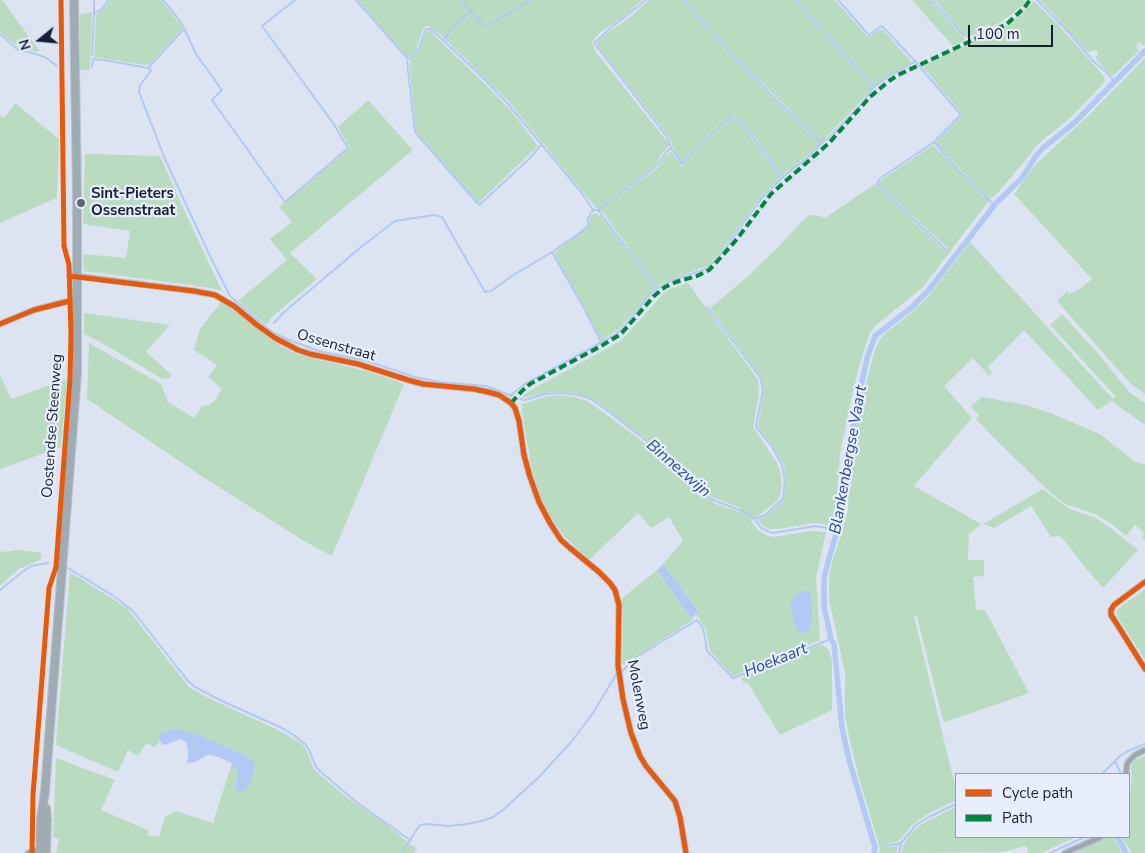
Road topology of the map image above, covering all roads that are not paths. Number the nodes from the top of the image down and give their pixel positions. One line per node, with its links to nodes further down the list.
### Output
1 (74, 0): 2 (main road, Oostendse Steenweg)
2 (76, 276): 3 (main road, Oostendse Steenweg); 5 (street, Ossenstraat)
3 (77, 300): 4 (street); 11 (main road, Oostendse Steenweg)
4 (0, 324)
5 (511, 403): 13 (street, Molenweg)
6 (1145, 582): 7 (street)
7 (1145, 669)
8 (1145, 750): 9 (street)
9 (1126, 773)
10 (1099, 838): 14 (street)
11 (43, 851): 12 (street, Oostendse Steenweg)
12 (28, 853)
13 (686, 853)
14 (1065, 853)

